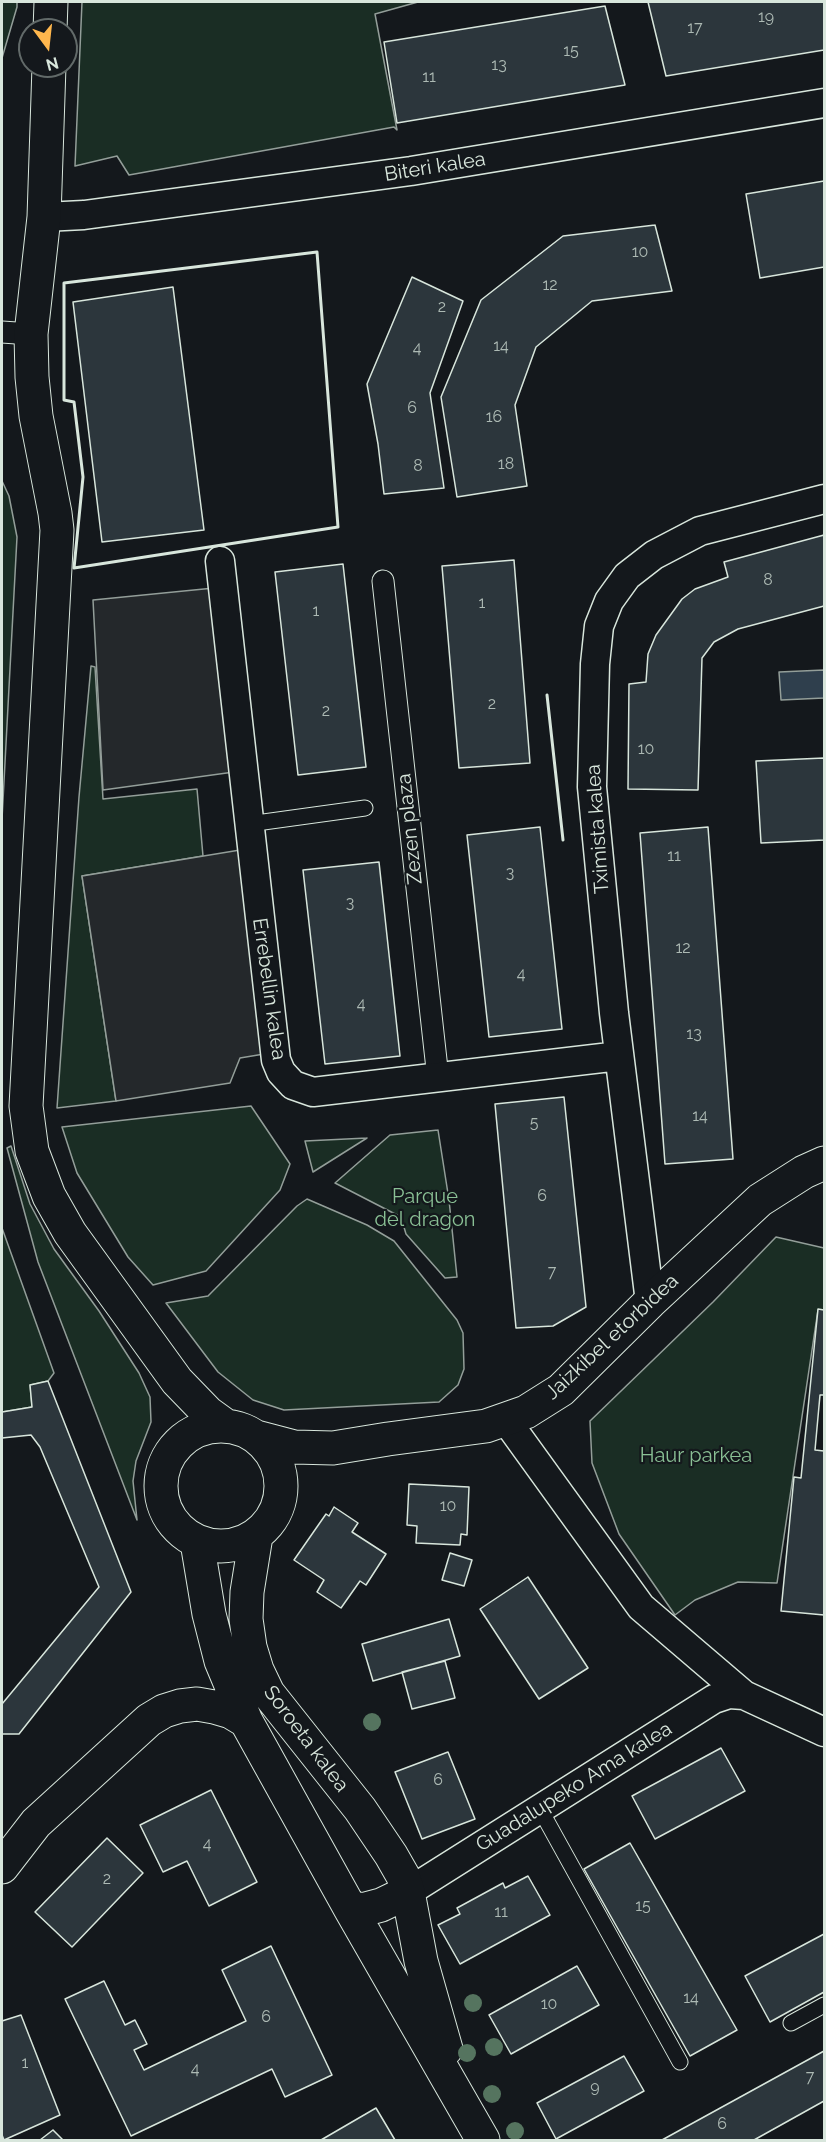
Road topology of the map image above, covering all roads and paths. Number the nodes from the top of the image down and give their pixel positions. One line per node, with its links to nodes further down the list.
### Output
1 (51, 2): 2 (street)
2 (50, 18)
3 (49, 78): 5 (street)
4 (825, 103): 5 (street, Biteri kalea)
5 (44, 218): 6 (street)
6 (16, 333): 16 (street)
7 (825, 499): 12 (street, Tximista kalea)
8 (220, 561): 11 (street, Errebellin kalea)
9 (382, 581): 13 (street, Zezen plaza)
10 (365, 808): 11 (lane)
11 (249, 824): 13 (street, Errebellin kalea)
12 (619, 1056): 13 (street, Errebellin kalea); 15 (street, Tximista kalea)
13 (438, 1077)
14 (825, 1163): 15 (street, Jaizkibel etorbidea)
15 (650, 1302): 17 (street, Jaizkibel etorbidea)
16 (164, 1363): 18 (street); 19 (street)
17 (506, 1420): 20 (street, Jaizkibel etorbidea); 24 (street)
18 (241, 1431): 19 (street); 20 (street, Jaizkibel etorbidea); 21 (street)
19 (175, 1447): 23 (street)
20 (333, 1448): 21 (street, Jaizkibel etorbidea)
21 (281, 1496): 22 (street)
22 (256, 1536): 23 (street); 29 (street, Soroeta kalea)
23 (197, 1542): 25 (street, Soroeta kalea)
24 (744, 1695): 26 (street); 27 (street, Guadalupeko Ama kalea)
25 (246, 1721): 28 (street); 30 (street, Soroeta kalea)
26 (825, 1732)
27 (540, 1809): 29 (street, Guadalupeko Ama kalea); 33 (lane)
28 (2, 1867)
29 (408, 1892): 30 (street); 34 (street, Soroeta kalea)
30 (351, 1910): 34 (street, Soroeta kalea)
31 (825, 2005): 32 (lane)
32 (791, 2023)
33 (680, 2062)
34 (478, 2131)

